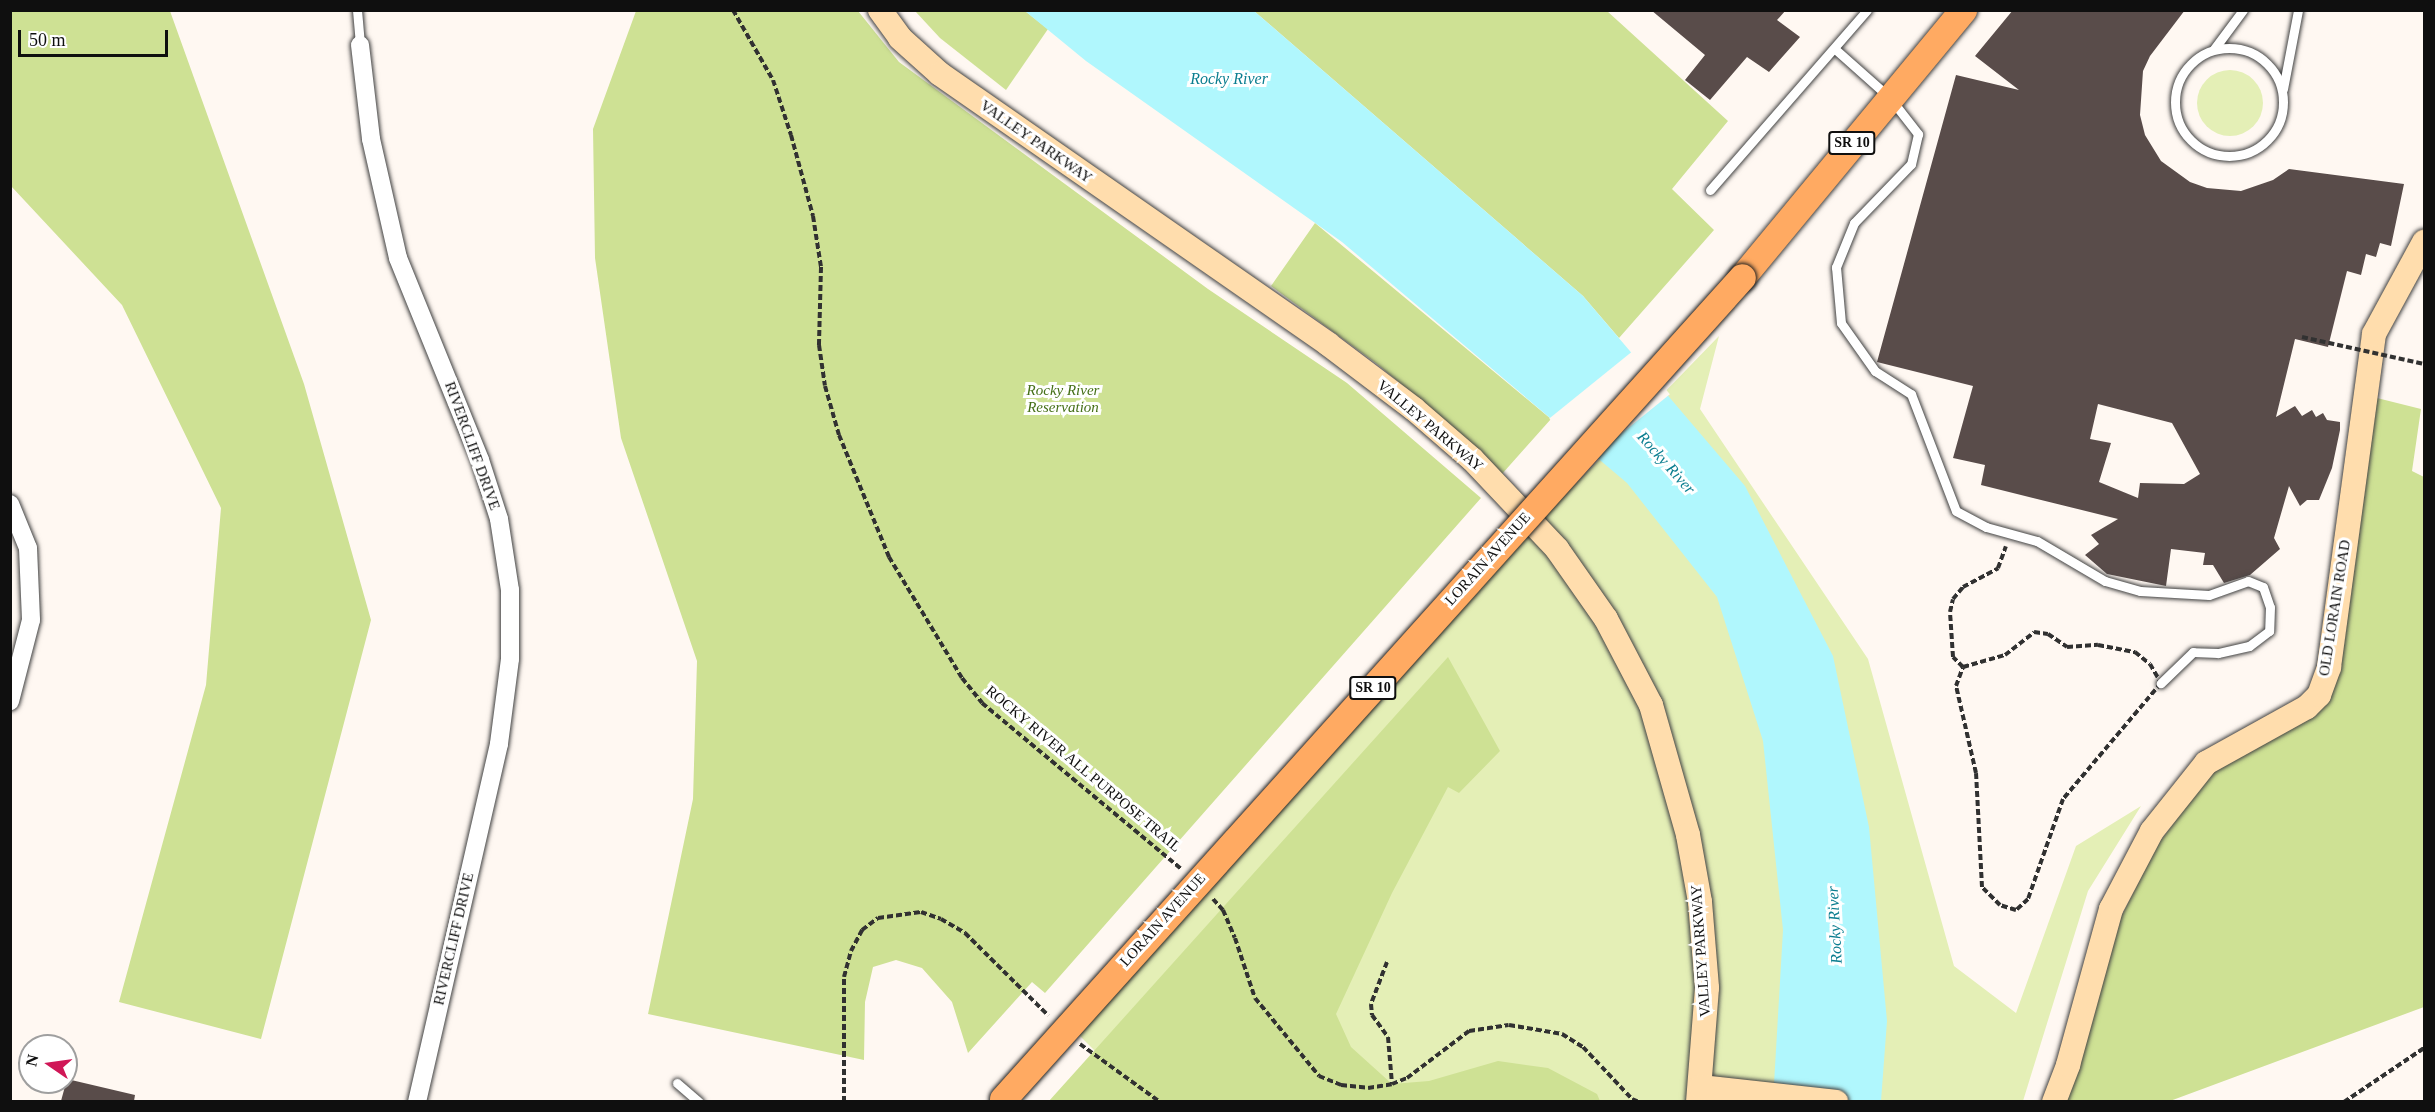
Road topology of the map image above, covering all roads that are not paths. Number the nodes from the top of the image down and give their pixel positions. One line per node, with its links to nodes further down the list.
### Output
1 (357, 10): 7 (lane)
2 (880, 10): 18 (street, VALLEY PARKWAY)
3 (1867, 10): 8 (lane)
4 (1963, 10): 11 (main road, LORAIN AVENUE / SR 10)
5 (2243, 10): 9 (lane)
6 (2298, 10): 10 (lane)
7 (360, 45): 20 (street, RIVERCLIFF DRIVE)
8 (1835, 49): 11 (lane); 12 (lane)
9 (2214, 49): 10 (lane); 10 (lane)
10 (2283, 92)
11 (1890, 98): 15 (lane); 19 (main road, LORAIN AVENUE / SR 10, bridge)
12 (1710, 190)
13 (2424, 242): 23 (street, OLD LORAIN ROAD)
14 (10, 504): 16 (street)
15 (2161, 683)
16 (10, 701)
17 (677, 1083): 21 (lane)
18 (1699, 1094): 22 (street)
19 (1002, 1100)
20 (417, 1101)
21 (699, 1101)
22 (1836, 1101)
23 (2054, 1101)

